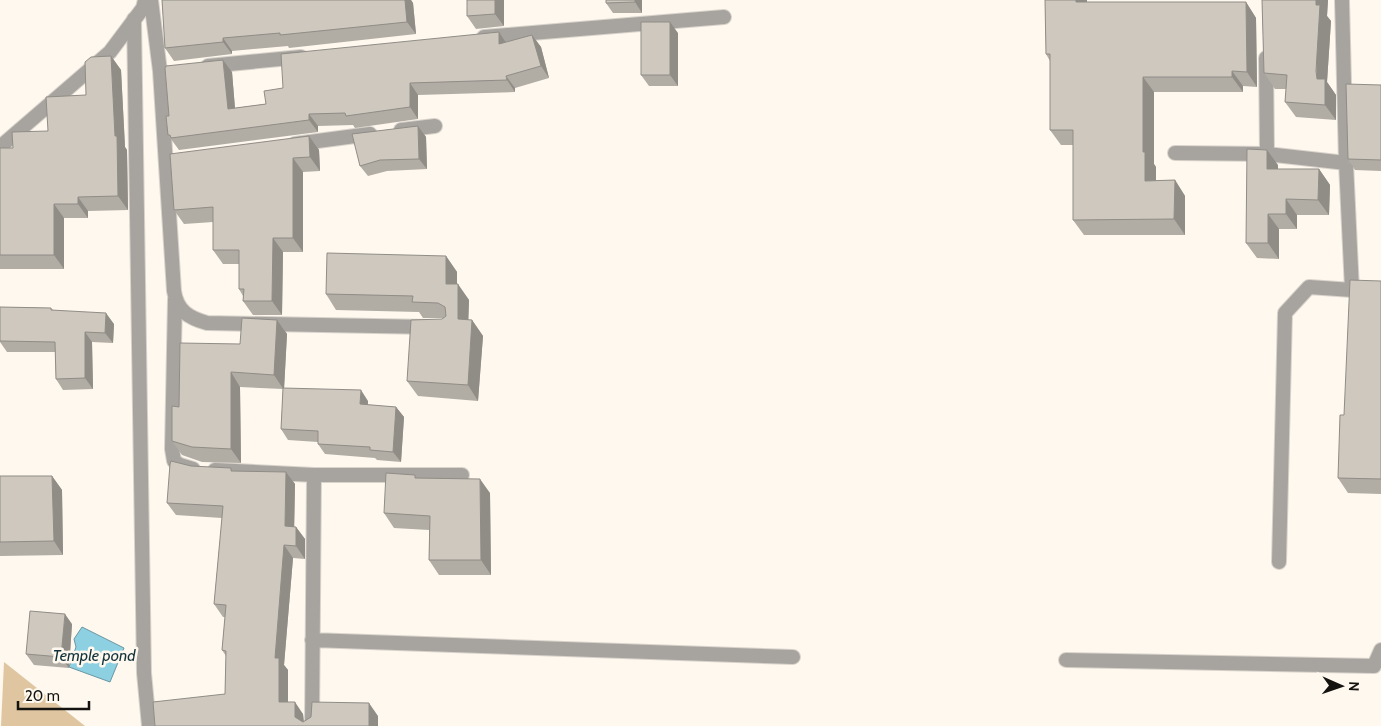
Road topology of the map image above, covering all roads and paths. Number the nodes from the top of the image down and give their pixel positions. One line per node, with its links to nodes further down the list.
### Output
1 (145, 0): 5 (street)
2 (151, 0): 16 (street)
3 (1342, 0): 17 (street)
4 (724, 17): 6 (street)
5 (134, 19): 11 (street); 27 (street)
6 (474, 38)
7 (1266, 42): 14 (street)
8 (314, 55): 9 (street)
9 (198, 67)
10 (434, 126): 12 (street)
11 (0, 146)
12 (280, 146)
13 (1175, 154): 14 (street)
14 (1267, 154): 17 (street)
15 (184, 158): 16 (street)
16 (165, 161): 18 (street)
17 (1346, 163): 22 (street)
18 (175, 298): 19 (street); 20 (street)
19 (439, 327)
20 (314, 475): 21 (street); 23 (street)
21 (462, 475)
22 (1279, 562)
23 (312, 640): 25 (street); 28 (street)
24 (1381, 650): 26 (street)
25 (793, 657)
26 (1066, 660)
27 (148, 726)
28 (312, 726)

